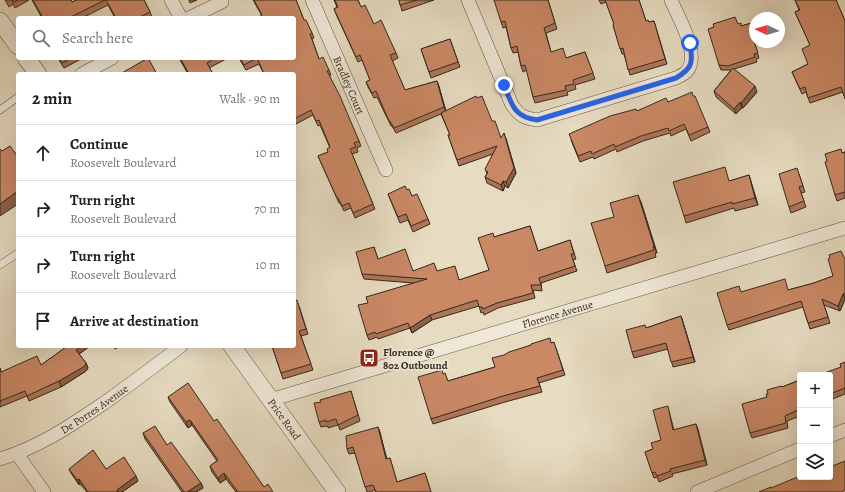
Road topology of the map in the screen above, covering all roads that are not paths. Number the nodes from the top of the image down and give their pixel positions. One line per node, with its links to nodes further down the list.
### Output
1 (171, 0): 6 (street)
2 (312, 0): 16 (street, Bradley Court)
3 (468, 0): 4 (street)
4 (671, 0)
5 (222, 2): 7 (street)
6 (180, 16)
7 (193, 16)
8 (0, 21): 9 (street)
9 (16, 43)
10 (28, 60): 12 (street)
11 (108, 60): 13 (street)
12 (36, 72)
13 (86, 72)
14 (16, 98): 15 (lane)
15 (0, 110)
16 (386, 170)
17 (845, 228): 22 (street, Florence Avenue)
18 (16, 254): 19 (lane)
19 (0, 265)
20 (178, 348): 26 (street, De Porres Avenue)
21 (233, 348): 22 (street, Price Road)
22 (270, 400): 29 (street, Price Road)
23 (845, 430): 24 (street)
24 (833, 435)
25 (797, 450): 30 (street)
26 (17, 454): 27 (street, De Porres Avenue); 28 (street)
27 (0, 460)
28 (44, 492)
29 (337, 492)
30 (697, 492)

